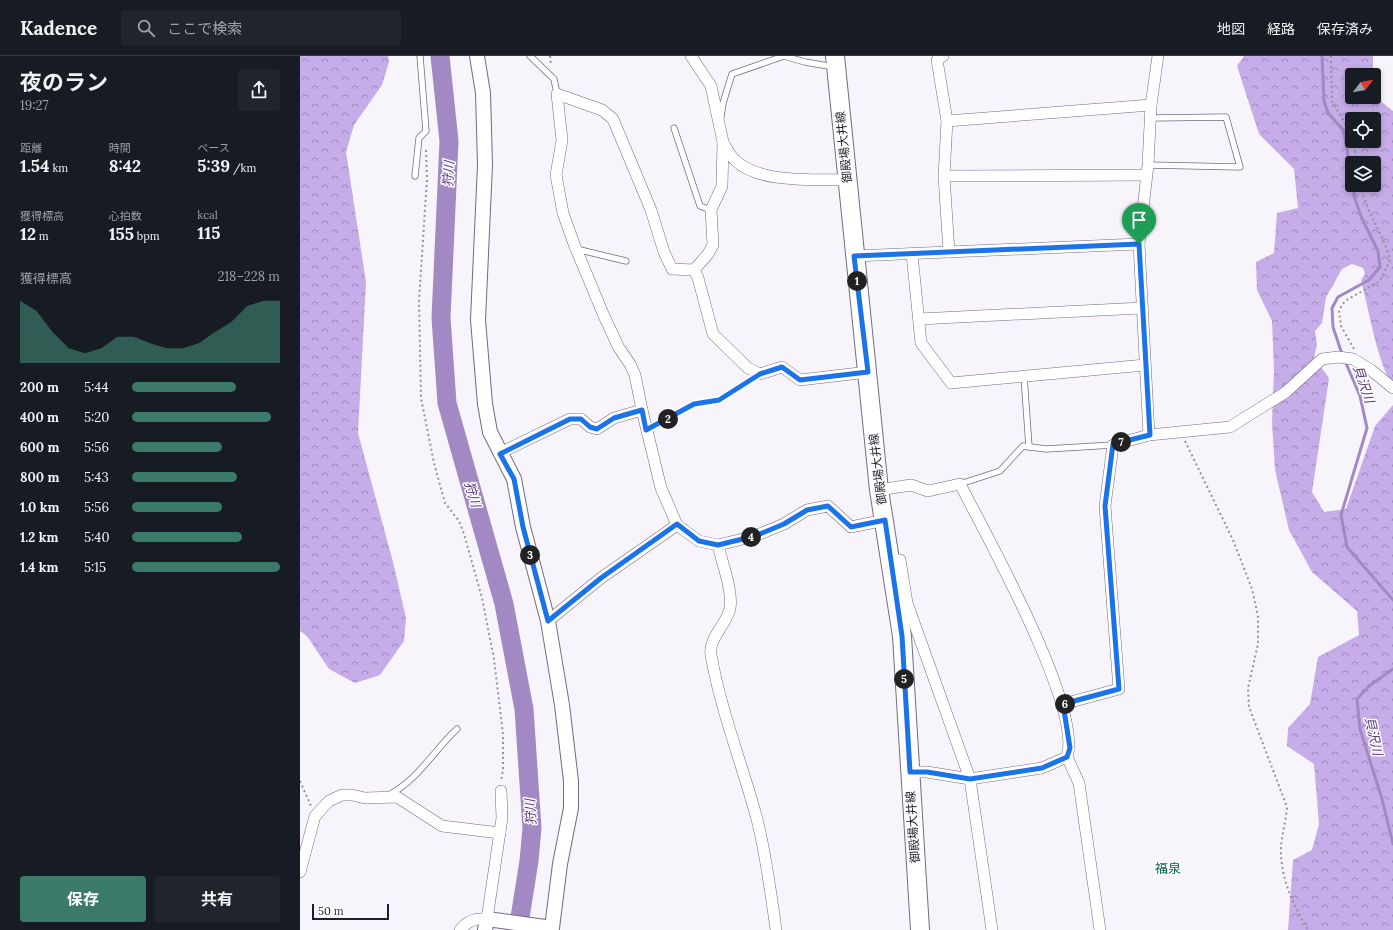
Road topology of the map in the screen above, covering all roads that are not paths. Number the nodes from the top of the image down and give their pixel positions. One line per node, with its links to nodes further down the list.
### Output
1 (420, 56): 16 (lane)
2 (478, 56): 39 (street)
3 (530, 56): 8 (lane)
4 (691, 56): 12 (street)
5 (1158, 56): 9 (street)
6 (939, 57): 11 (street)
7 (835, 62): 12 (lane); 18 (main road, 御殿場大井線)
8 (557, 94): 21 (street); 26 (street)
9 (1151, 105): 10 (street); 11 (street)
10 (1150, 118): 15 (street); 15 (lane)
11 (947, 121): 17 (street)
12 (720, 127): 14 (street)
13 (674, 128): 19 (lane)
14 (723, 142): 18 (street); 19 (street)
15 (1147, 170): 17 (street); 20 (street)
16 (415, 176)
17 (944, 176): 22 (street)
18 (848, 180): 24 (main road, 御殿場大井線)
19 (711, 210): 26 (street)
20 (1139, 244): 22 (street); 27 (street)
21 (576, 249): 25 (lane); 34 (street)
22 (949, 252): 23 (street)
23 (912, 254): 24 (street); 28 (street)
24 (854, 256): 30 (main road, 御殿場大井線)
25 (626, 261)
26 (694, 270): 31 (street)
27 (1142, 308): 28 (street); 29 (street)
28 (919, 319): 32 (street)
29 (1145, 365): 32 (street); 36 (street)
30 (868, 372): 31 (street); 41 (main road, 御殿場大井線)
31 (760, 374): 35 (lane)
32 (1024, 376): 38 (lane)
33 (1393, 388): 36 (street)
34 (642, 410): 35 (street); 39 (street)
35 (646, 430): 43 (street)
36 (1150, 435): 37 (street)
37 (1113, 444): 38 (lane); 47 (street)
38 (1029, 447): 40 (lane)
39 (500, 454): 46 (street)
40 (960, 484): 41 (street); 47 (street)
41 (879, 490): 42 (main road, 御殿場大井線)
42 (885, 520): 44 (street); 45 (main road, 御殿場大井線)
43 (677, 524): 44 (street); 46 (street)
44 (718, 545): 59 (street)
45 (890, 560): 50 (main road, 御殿場大井線); 51 (street)
46 (548, 621): 57 (street)
47 (1063, 704): 49 (street)
48 (457, 729): 53 (lane)
49 (1067, 757): 51 (street); 62 (street)
50 (910, 772): 51 (street); 60 (main road, 御殿場大井線)
51 (970, 779): 61 (street)
52 (501, 786): 54 (street)
53 (386, 796): 54 (street); 55 (street)
54 (500, 832): 56 (street)
55 (300, 872)
56 (486, 925): 57 (street); 58 (street)
57 (553, 929)
58 (460, 930)
59 (776, 930)
60 (920, 930)
61 (992, 930)
62 (1100, 930)

